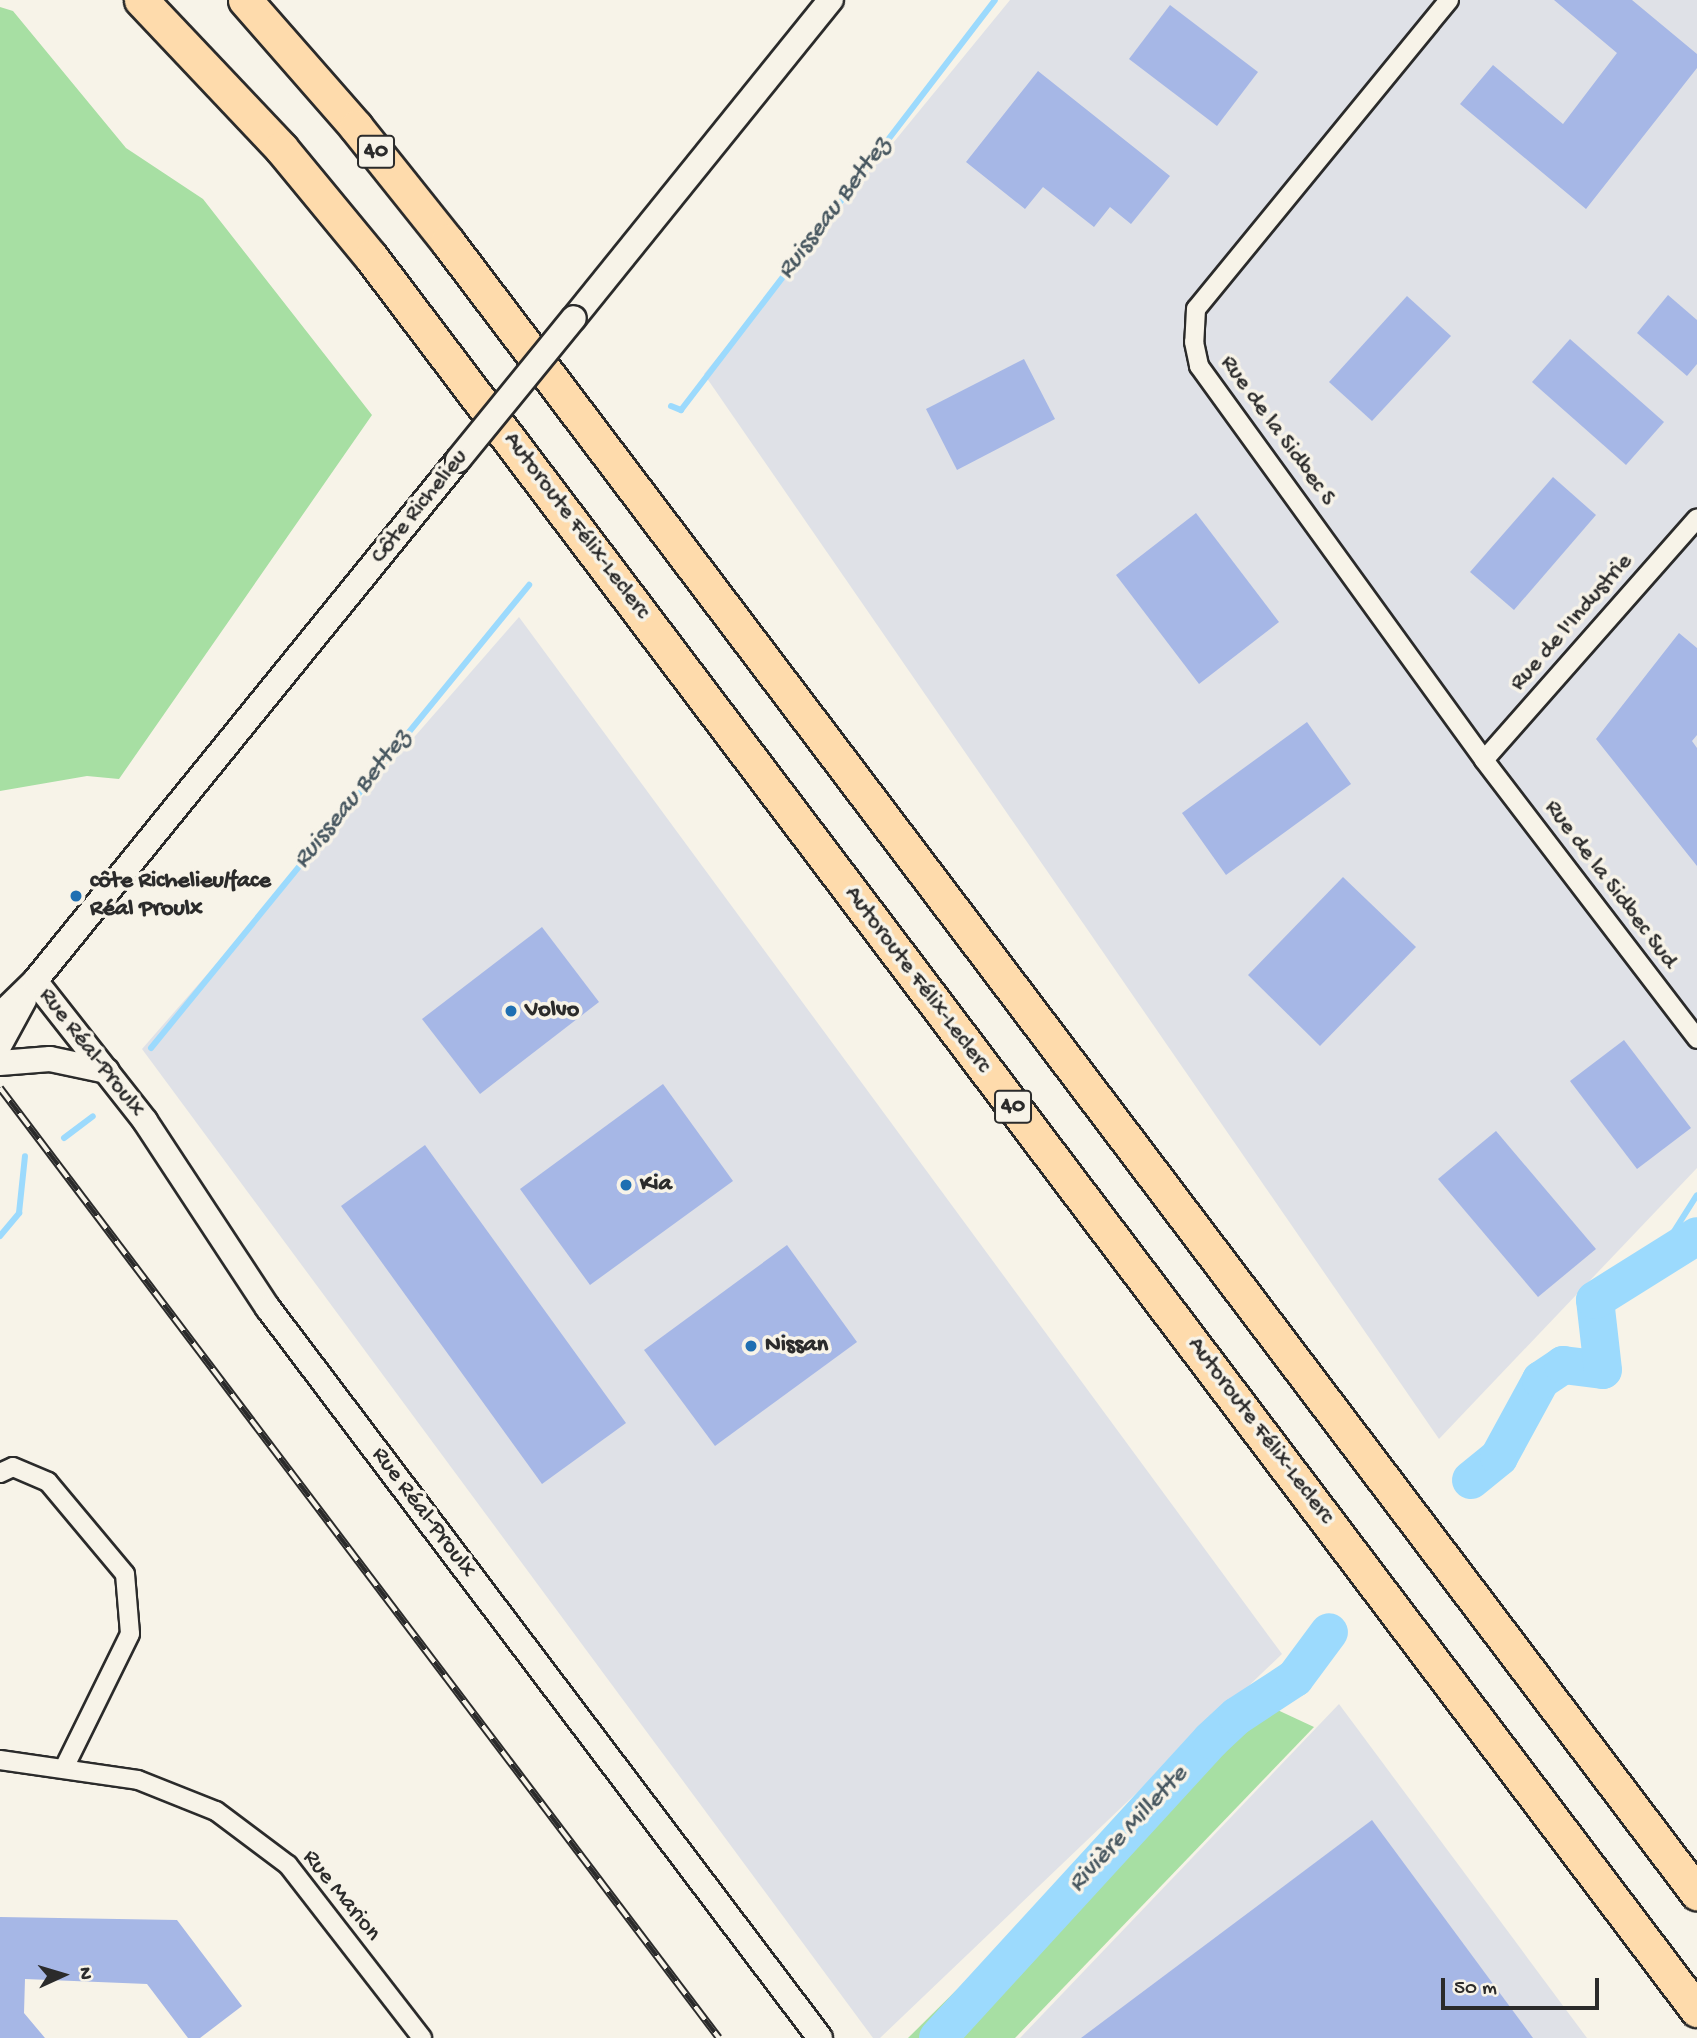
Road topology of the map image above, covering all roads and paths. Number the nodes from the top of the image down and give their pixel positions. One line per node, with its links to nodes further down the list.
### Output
1 (141, 0): 17 (highway, Autoroute Félix-Leclerc / 40)
2 (245, 0): 16 (highway, 40)
3 (831, 0): 7 (street, Côte Richelieu, bridge)
4 (1449, 0): 6 (street, Rue de la Sidbec S)
5 (1697, 518): 6 (street, Rue de l'Industrie)
6 (1484, 760): 9 (street, Rue de la Sidbec Sud)
7 (35, 982): 8 (street, Côte Richelieu); 10 (street, Côte Richelieu); 12 (street, Rue Réal-Proulx)
8 (0, 1015)
9 (1697, 1039)
10 (0, 1045)
11 (0, 1063): 12 (street)
12 (107, 1070): 19 (street, Rue Réal-Proulx)
13 (0, 1473): 15 (street)
14 (0, 1760): 15 (street, Rue Marion)
15 (65, 1766): 18 (street, Rue Marion)
16 (1697, 1893)
17 (1697, 2010)
18 (422, 2038)
19 (820, 2038)

